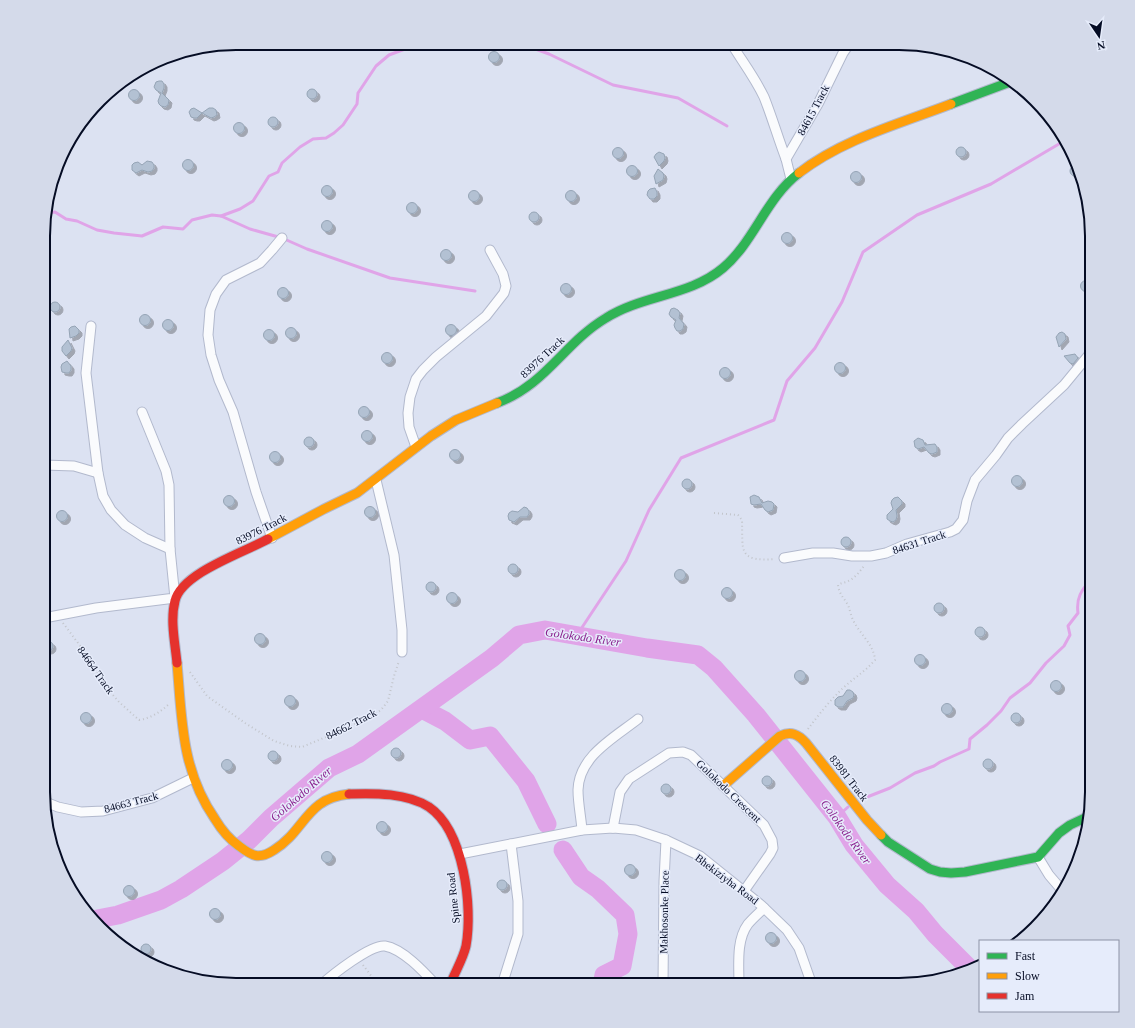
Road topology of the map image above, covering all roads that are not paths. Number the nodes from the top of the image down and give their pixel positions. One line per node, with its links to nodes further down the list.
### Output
1 (736, 50): 4 (street)
2 (845, 50): 4 (street, 84615 Track)
3 (1006, 83): 5 (street, 83976 Track)
4 (786, 159): 5 (street)
5 (791, 179): 11 (street, 83976 Track)
6 (282, 238): 15 (street)
7 (490, 250): 11 (street)
8 (91, 326): 13 (street)
9 (1085, 360): 17 (street, 84631 Track)
10 (142, 412): 16 (street)
11 (416, 447): 14 (street, 83976 Track)
12 (50, 465): 13 (street)
13 (98, 473): 16 (street)
14 (376, 480): 15 (street, 83976 Track); 20 (street)
15 (272, 538): 18 (street, 83976 Track)
16 (170, 549): 18 (street)
17 (784, 558)
18 (175, 598): 19 (street); 22 (street)
19 (50, 617)
20 (402, 652)
21 (638, 719): 27 (street)
22 (193, 778): 24 (street, 84663 Track); 30 (street)
23 (723, 786): 26 (street, Golokodo Crescent); 31 (street, 83981 Track); 33 (street, Golokodo Crescent)
24 (50, 804)
25 (1083, 819): 31 (street)
26 (613, 828): 27 (street, Bhekiziyha Road); 28 (street, Bhekiziyha Road)
27 (582, 830): 29 (street, Bhekiziyha Road)
28 (666, 840): 33 (street, Bhekiziyha Road); 39 (street, Makhosonke Place)
29 (511, 844): 30 (street, Bhekiziyha Road); 38 (street)
30 (460, 854): 37 (street, Spine Road)
31 (1038, 857): 32 (street)
32 (1059, 887)
33 (744, 891): 34 (street, Bhekiziyha Road)
34 (764, 908): 40 (street); 41 (street, Bhekiziyha Road)
35 (330, 978): 36 (street)
36 (429, 978)
37 (453, 978)
38 (504, 978)
39 (663, 978)
40 (739, 978)
41 (810, 978)

